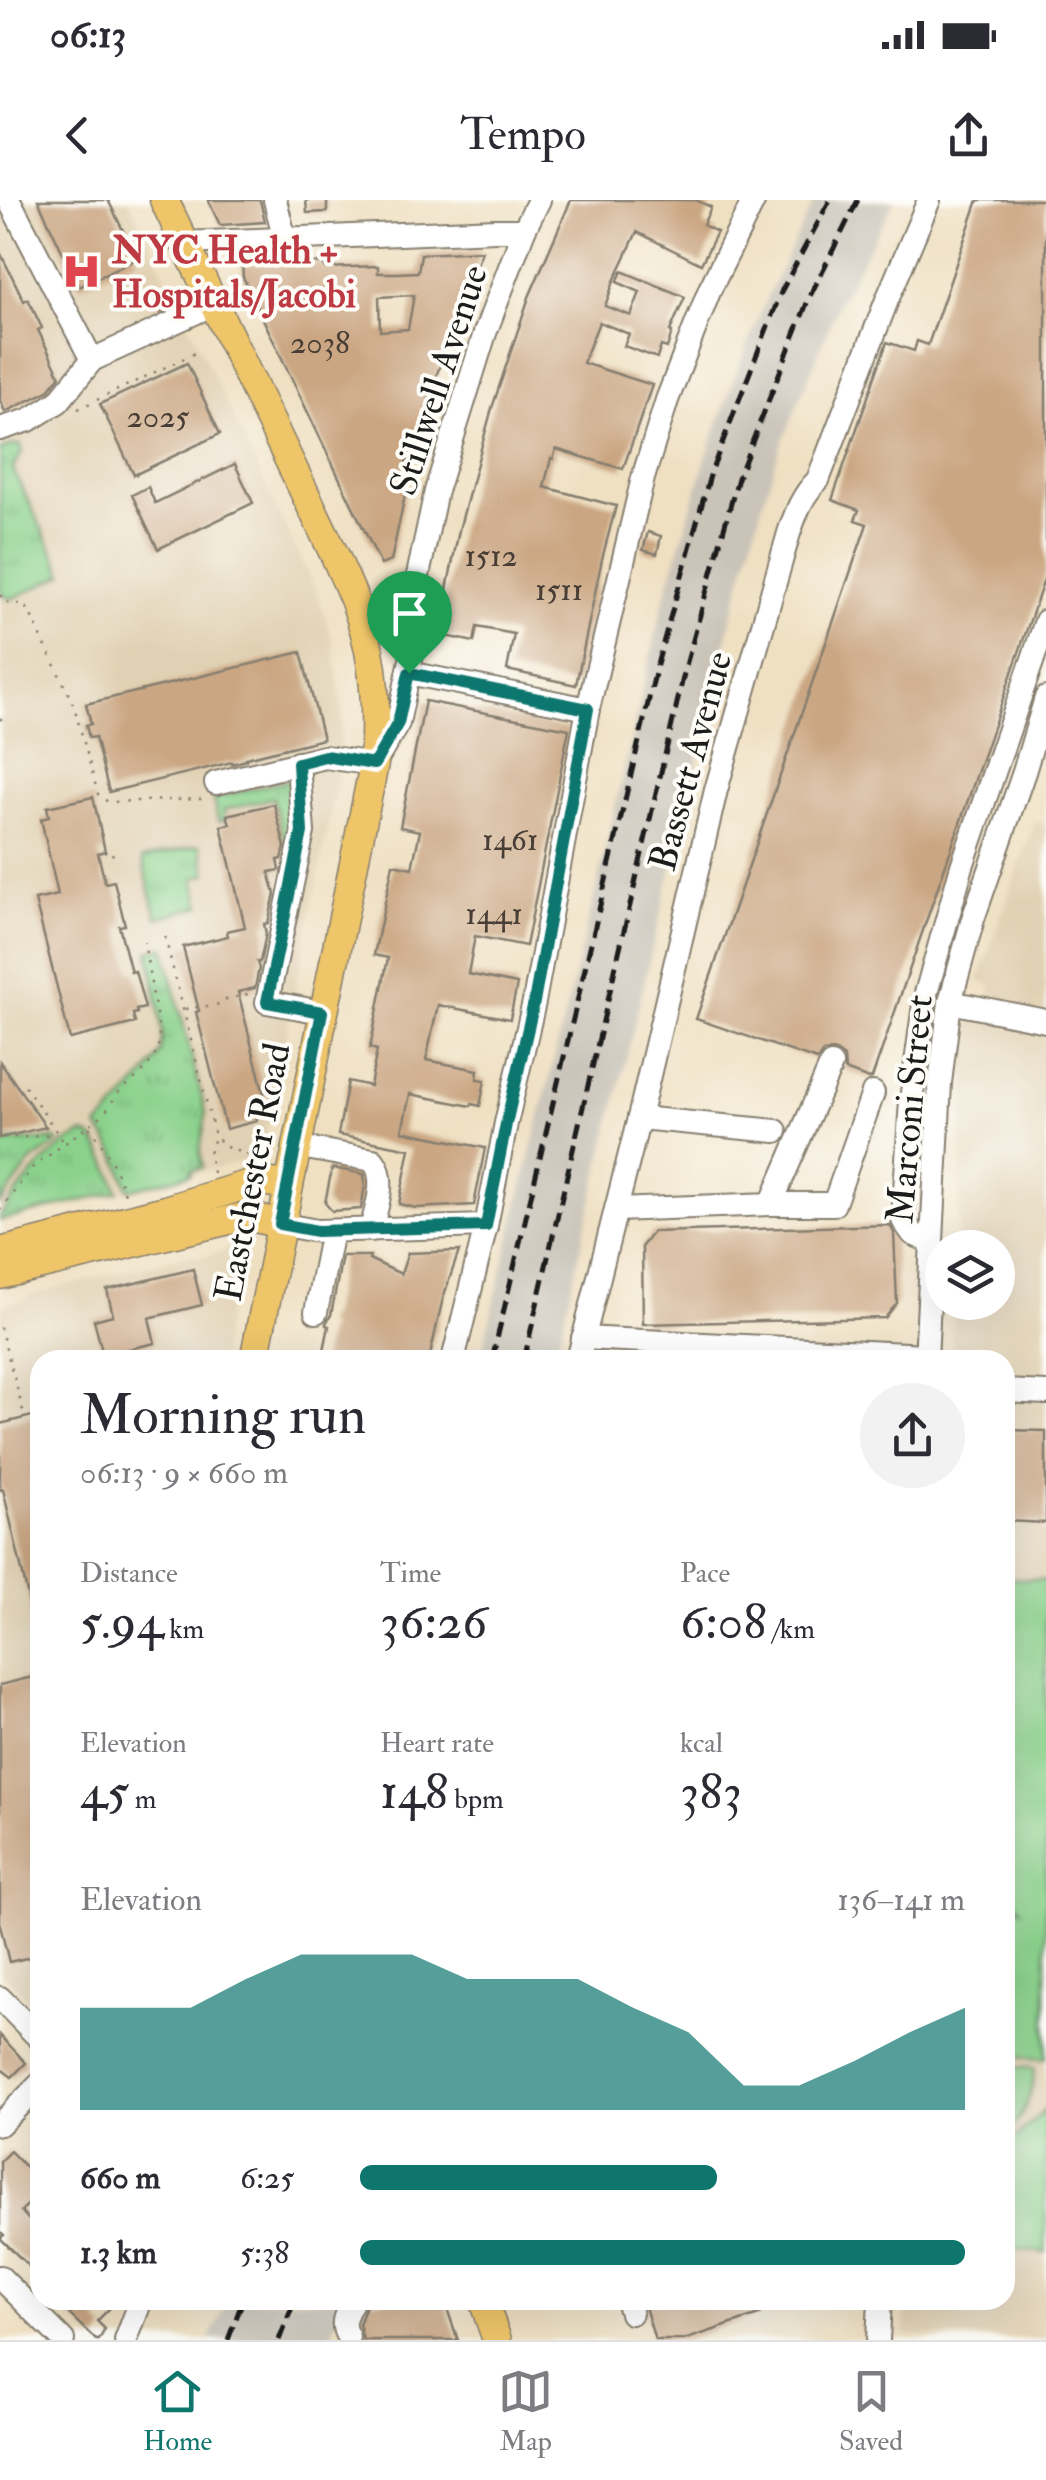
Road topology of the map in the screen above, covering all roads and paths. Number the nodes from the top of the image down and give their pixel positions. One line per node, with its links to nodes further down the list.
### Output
1 (9, 200): 12 (street)
2 (164, 200): 9 (main road, Eastchester Road)
3 (275, 200): 8 (street)
4 (539, 200): 7 (street, Stillwell Avenue)
5 (754, 200): 20 (street)
6 (928, 200): 40 (street, Bassett Avenue)
7 (524, 230): 8 (street); 15 (street, Stillwell Avenue)
8 (285, 240): 9 (street)
9 (185, 243): 10 (main road, Eastchester Road)
10 (214, 304): 12 (street); 17 (main road, Eastchester Road)
11 (196, 352): 13 (path)
12 (92, 360): 13 (street)
13 (61, 409): 14 (street)
14 (0, 428)
15 (416, 584): 17 (street); 19 (street, Stillwell Avenue)
16 (0, 595): 27 (path)
17 (360, 614): 25 (main road, Eastchester Road)
18 (1046, 622): 22 (street)
19 (409, 673): 20 (street); 25 (street, Eastchester Road)
20 (588, 709): 56 (street)
21 (1044, 713): 23 (street, Marconi Street)
22 (1001, 752): 23 (street); 60 (street)
23 (1038, 754): 33 (street, Marconi Street)
24 (298, 763): 25 (street); 26 (street); 32 (street)
25 (374, 764): 35 (main road, Eastchester Road)
26 (216, 782)
27 (108, 802)
28 (105, 851): 29 (path)
29 (121, 852)
30 (166, 937): 34 (path)
31 (144, 942): 41 (path)
32 (267, 1002): 34 (path); 35 (street)
33 (950, 1002): 36 (street); 58 (street, Marconi Street)
34 (184, 1009): 44 (path)
35 (322, 1012): 47 (main road, Eastchester Road)
36 (1046, 1020)
37 (831, 1065): 52 (street)
38 (25, 1086): 43 (path)
39 (873, 1093): 52 (street)
40 (638, 1118): 42 (street); 54 (street, Bassett Avenue)
41 (88, 1126): 46 (path); 51 (path)
42 (776, 1131)
43 (58, 1133): 45 (path); 46 (path)
44 (215, 1136): 48 (path); 49 (path)
45 (3, 1137)
46 (64, 1142): 53 (path)
47 (295, 1146): 50 (main road, Eastchester Road); 57 (street)
48 (264, 1159)
49 (213, 1173)
50 (288, 1185): 55 (main road, Eastchester Road); 61 (main road)
51 (125, 1194)
52 (771, 1204): 54 (street)
53 (0, 1210)
54 (616, 1210): 66 (street, Bassett Avenue)
55 (280, 1224): 59 (street); 62 (main road); 67 (main road, Eastchester Road)
56 (486, 1226): 57 (street); 68 (street)
57 (371, 1230): 59 (street)
58 (933, 1230)
59 (332, 1231): 63 (street)
60 (925, 1239)
61 (0, 1252)
62 (0, 1274)
63 (316, 1312)
64 (928, 1320): 70 (street, Marconi Street)
65 (0, 1327): 73 (path)
66 (580, 1349): 69 (street)
67 (256, 1350)
68 (456, 1350)
69 (618, 1350)
70 (926, 1350)
71 (1015, 1391): 72 (street)
72 (1046, 1393)
73 (25, 1418)
74 (0, 1998): 75 (street)
75 (30, 2029)
76 (30, 2094): 77 (street)
77 (0, 2124)
78 (0, 2278): 79 (street)
79 (30, 2308)
80 (33, 2310): 86 (street)
81 (138, 2310): 87 (street)
82 (348, 2310): 85 (street)
83 (486, 2310): 88 (main road)
84 (880, 2310): 89 (street)
85 (348, 2337)
86 (63, 2340)
87 (126, 2340)
88 (497, 2340)
89 (878, 2340)

